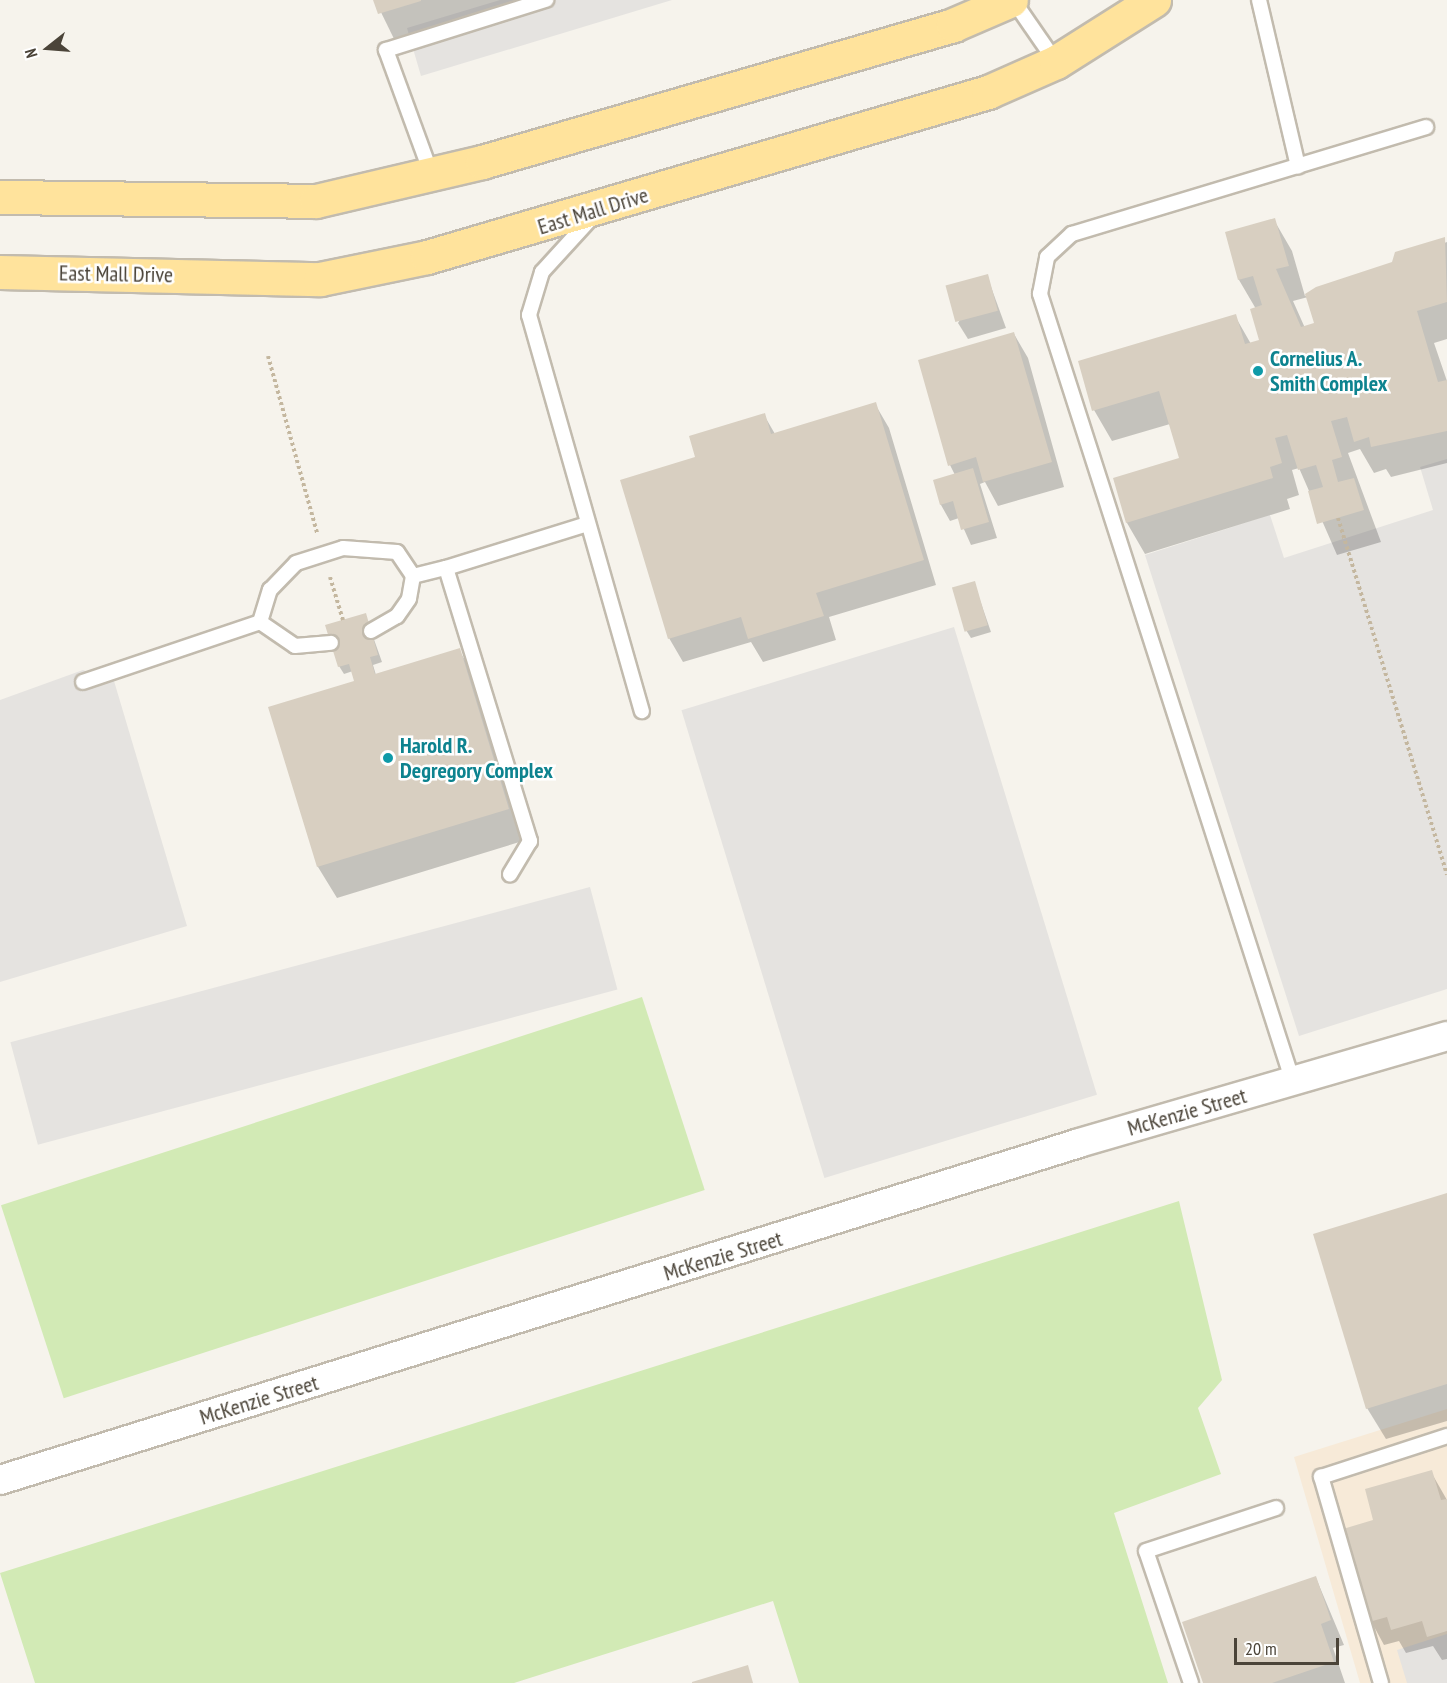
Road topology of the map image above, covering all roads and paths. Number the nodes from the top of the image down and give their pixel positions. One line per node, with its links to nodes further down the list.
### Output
1 (546, 0): 8 (lane)
2 (1012, 0): 5 (lane); 8 (main road)
3 (1154, 0): 5 (main road, East Mall Drive)
4 (1258, 0): 7 (lane)
5 (1056, 62): 10 (main road, East Mall Drive)
6 (1426, 127): 7 (lane)
7 (1298, 166): 27 (lane)
8 (432, 175): 9 (main road)
9 (0, 197)
10 (600, 209): 11 (main road, East Mall Drive); 14 (lane)
11 (0, 272)
12 (268, 356): 15 (path)
13 (1338, 518): 25 (path)
14 (587, 524): 16 (lane); 23 (lane)
15 (324, 554): 17 (lane); 18 (path); 19 (lane)
16 (446, 568): 17 (lane); 24 (lane)
17 (413, 576): 20 (lane)
18 (343, 620)
19 (260, 622): 21 (lane); 22 (lane)
20 (371, 631)
21 (331, 644)
22 (83, 682)
23 (642, 711)
24 (510, 874)
25 (1447, 875)
26 (1447, 1036): 27 (street, McKenzie Street)
27 (1293, 1082): 29 (street, McKenzie Street)
28 (1447, 1436): 32 (lane)
29 (0, 1480)
30 (1276, 1508): 31 (lane)
31 (1191, 1683)
32 (1381, 1683)

